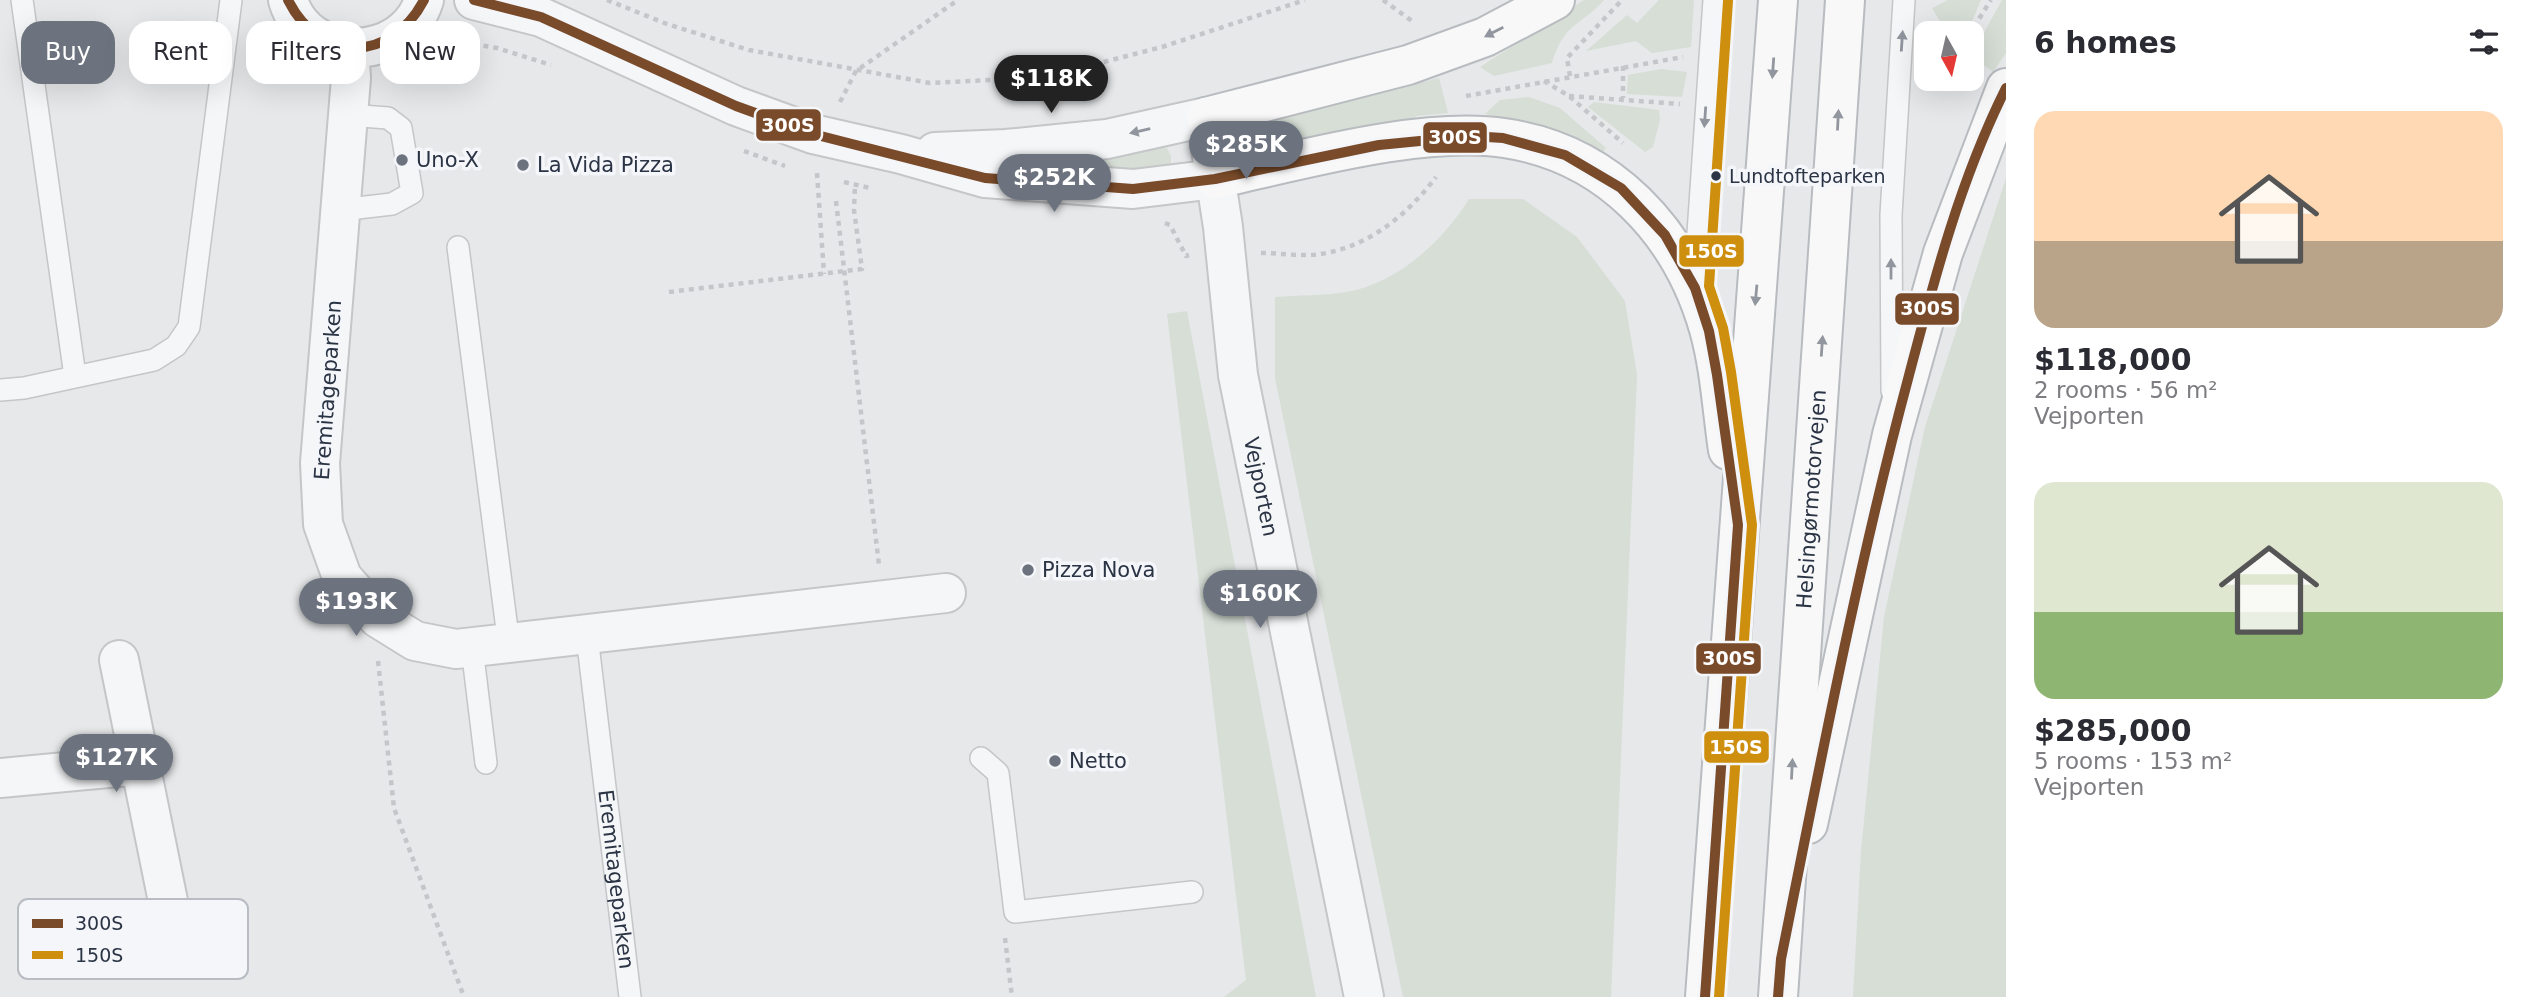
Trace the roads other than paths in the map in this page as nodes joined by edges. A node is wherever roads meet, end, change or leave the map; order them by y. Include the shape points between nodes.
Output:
1 (22, 0) edge
2 (231, 0) edge
3 (288, 0) edge
4 (424, 0) edge
5 (474, 0) edge
6 (1555, 0) edge
7 (1714, 0) edge
8 (1778, 0) edge
9 (1845, 0) edge
10 (1905, 0) edge
11 (299, 21) edge
12 (366, 48) edge
13 (348, 84) edge
14 (2006, 88) edge
15 (348, 115) junction
16 (1206, 117) junction
17 (901, 154) junction
18 (1215, 179) junction
19 (340, 211) junction
20 (458, 247) dead end
21 (1695, 288) junction
22 (75, 376) junction
23 (0, 390) edge
24 (1892, 435) junction
25 (1738, 525) junction
26 (946, 593) dead end
27 (587, 636) junction
28 (491, 646) junction
29 (119, 660) dead end
30 (981, 758) dead end
31 (486, 763) dead end
32 (140, 765) junction
33 (0, 778) edge
34 (1192, 892) dead end
35 (168, 899) edge
36 (1781, 959) junction
37 (630, 997) edge
38 (1364, 997) edge
39 (1705, 997) edge
40 (1777, 997) edge

1 - 22 lane
2 - 22 lane via 189,327 176,346 154,360
3 - 11 street
4 - 12 street via 415,19 397,37
5 - 17 street via 541,17 736,106 813,134
6 -> 16 highway via 1485,37 1408,65
7 -> 21 lane
8 -> 25 highway
36 -> 9 highway, Helsingørmotorvejen
24 -> 10 lane via 1891,215
13 - 15 street, Eremitageparken
14 - 24 highway via 1943,253
15 - 19 street, Eremitageparken
15 - 19 lane via 388,118 401,128 412,193 392,204
16 -> 17 street via 1107,139
16 - 18 street, Vejporten
17 - 18 street via 985,178 1062,185 1133,189
18 - 21 highway via 1380,145 1471,136 1535,144 1575,159 1621,188 1665,235
18 - 38 street, Vejporten via 1238,375
19 - 28 street, Eremitageparken via 320,463 323,524 342,577 378,618 415,641 456,649
20 - 28 lane
21 - 25 highway via 1715,364
22 - 23 lane
24 - 36 highway
25 - 39 highway
26 - 27 street, Eremitageparken
27 - 28 street, Eremitageparken
27 - 37 lane, Eremitageparken
28 - 31 lane
29 - 32 street
30 - 34 lane via 998,773 1015,912
32 - 33 street
32 - 35 street
36 - 40 highway, Helsingørmotorvejen

